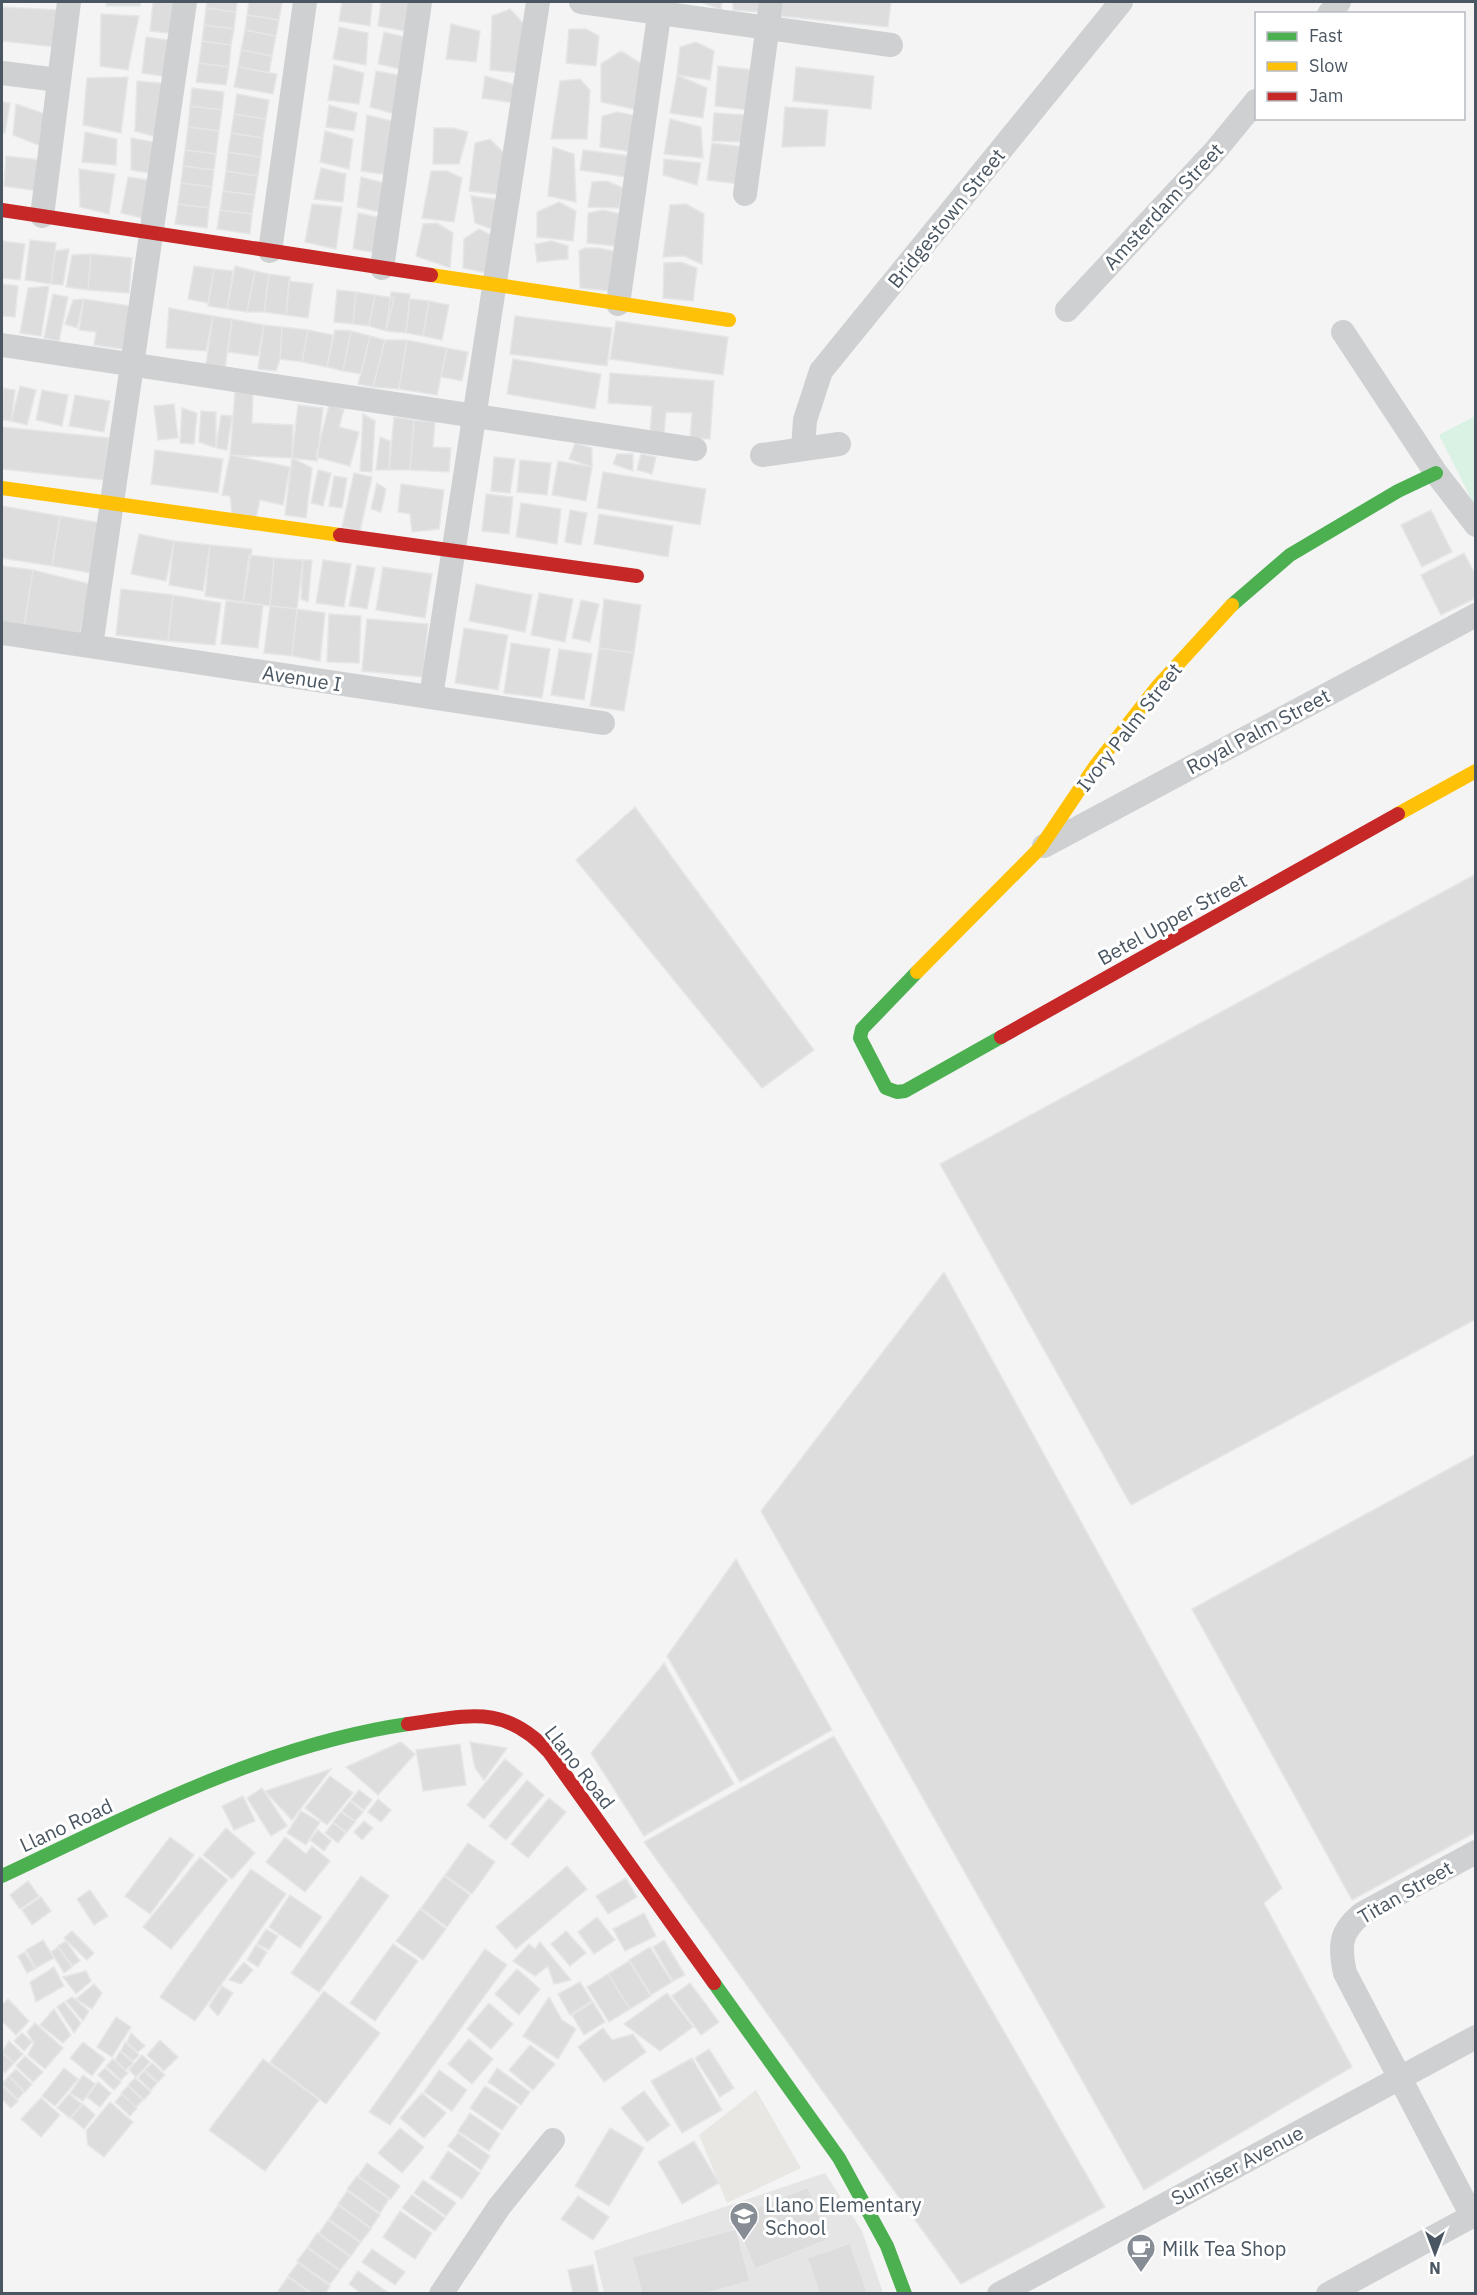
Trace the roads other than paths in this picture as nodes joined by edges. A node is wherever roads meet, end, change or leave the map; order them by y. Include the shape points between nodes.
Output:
1 (69, 2) edge
2 (185, 2) edge
3 (305, 2) edge
4 (420, 2) edge
5 (538, 2) edge
6 (580, 2) edge
7 (771, 2) edge
8 (1121, 2) edge
9 (660, 7) edge
10 (767, 28) junction
11 (891, 45) dead end
12 (2, 73) edge
13 (58, 80) junction
14 (1255, 103) edge
15 (745, 194) dead end
16 (2, 210) edge
17 (42, 216) junction
18 (152, 233) junction
19 (270, 251) junction
20 (382, 268) junction
21 (495, 284) junction
22 (618, 304) junction
23 (1067, 310) dead end
24 (729, 320) dead end
25 (1343, 332) dead end
26 (2, 345) edge
27 (132, 365) junction
28 (474, 416) junction
29 (839, 444) dead end
30 (695, 449) dead end
31 (803, 449) junction
32 (762, 455) dead end
33 (1436, 473) junction
34 (2, 488) edge
35 (112, 504) junction
36 (1476, 525) edge
37 (454, 551) junction
38 (637, 576) dead end
39 (1476, 615) edge
40 (2, 633) edge
41 (91, 646) junction
42 (431, 697) junction
43 (603, 723) dead end
44 (1476, 771) edge
45 (1040, 848) junction
46 (886, 1088) joint
47 (1476, 1852) edge
48 (2, 1876) edge
49 (1476, 2037) edge
50 (1400, 2077) junction
51 (553, 2140) dead end
52 (1474, 2215) edge
53 (441, 2294) edge
54 (905, 2294) edge
55 (999, 2294) edge
56 (1328, 2294) edge

1 - 13 street
2 - 18 street
3 - 19 street
4 - 20 street
5 - 21 street
6 - 9 street
7 - 10 street
8 - 31 street, Bridgestown Street via 821,371 805,420
9 - 10 street
9 - 22 street
10 - 11 street
10 - 15 street
12 - 13 street
13 - 17 street
14 - 23 street, Amsterdam Street
16 - 17 street
17 - 18 street
18 - 19 street
18 - 27 street
19 - 20 street
20 - 21 street
21 - 22 street
21 - 28 street
22 - 24 street
25 - 33 street
26 - 27 street
27 - 28 street
27 - 35 street
28 - 30 street
28 - 37 street
29 - 31 street
31 - 32 street
33 - 36 street
33 - 45 street, Ivory Palm Street via 1290,555 1230,607 1157,687 1096,765
34 - 35 street
35 - 37 street
35 - 41 street
37 - 38 street
37 - 42 street
39 - 45 street, Royal Palm Street
40 - 41 street, Avenue I
41 - 42 street, Avenue I
42 - 43 street, Avenue I
44 - 46 street, Betel Upper Street via 905,1091
45 - 46 street, Ivory Palm Street via 862,1029 860,1038
47 - 50 street, Titan Street via 1363,1913 1349,1924 1342,1939 1345,1973
48 - 54 street, Llano Road via 178,1795 341,1736 464,1717 513,1723 532,1734 549,1752 839,2158 887,2247
49 - 50 street, Sunriser Avenue
50 - 52 street
50 - 55 street, Sunriser Avenue
51 - 53 street via 499,2207
52 - 56 street

